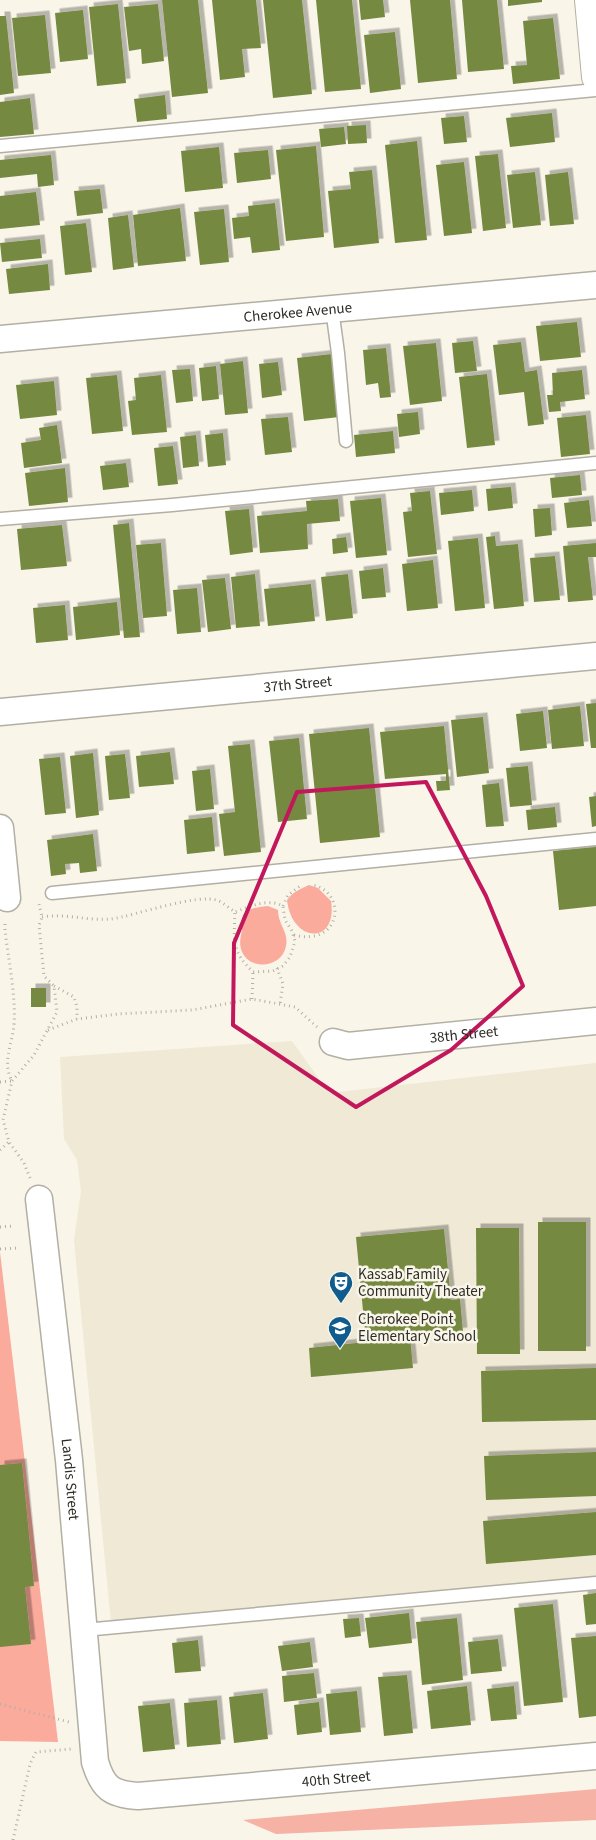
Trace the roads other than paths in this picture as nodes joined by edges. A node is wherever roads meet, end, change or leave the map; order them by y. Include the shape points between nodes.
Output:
1 (589, 0) edge
2 (596, 76) edge
3 (596, 90) edge
4 (0, 146) edge
5 (596, 285) edge
6 (332, 309) junction
7 (0, 339) edge
8 (346, 441) dead end
9 (596, 463) edge
10 (0, 519) edge
11 (596, 656) edge
12 (0, 712) edge
13 (0, 828) edge
14 (596, 839) edge
15 (52, 893) dead end
16 (3, 898) edge
17 (596, 1021) edge
18 (333, 1042) road end
19 (39, 1199) dead end
20 (596, 1583) edge
21 (84, 1630) junction
22 (93, 1746) joint
23 (596, 1756) edge

1 - 2 main road
3 - 4 lane
5 - 6 street, Cherokee Avenue
6 - 7 street, Cherokee Avenue
6 - 8 lane
9 - 10 lane
11 - 12 street, 37th Street
13 - 16 street
14 - 15 lane
17 - 18 street, 38th Street via 348,1046
19 - 21 street, Landis Street via 69,1460
20 - 21 lane
21 - 22 street, Landis Street
22 - 23 street, 40th Street via 99,1776 108,1788 121,1795 138,1796

